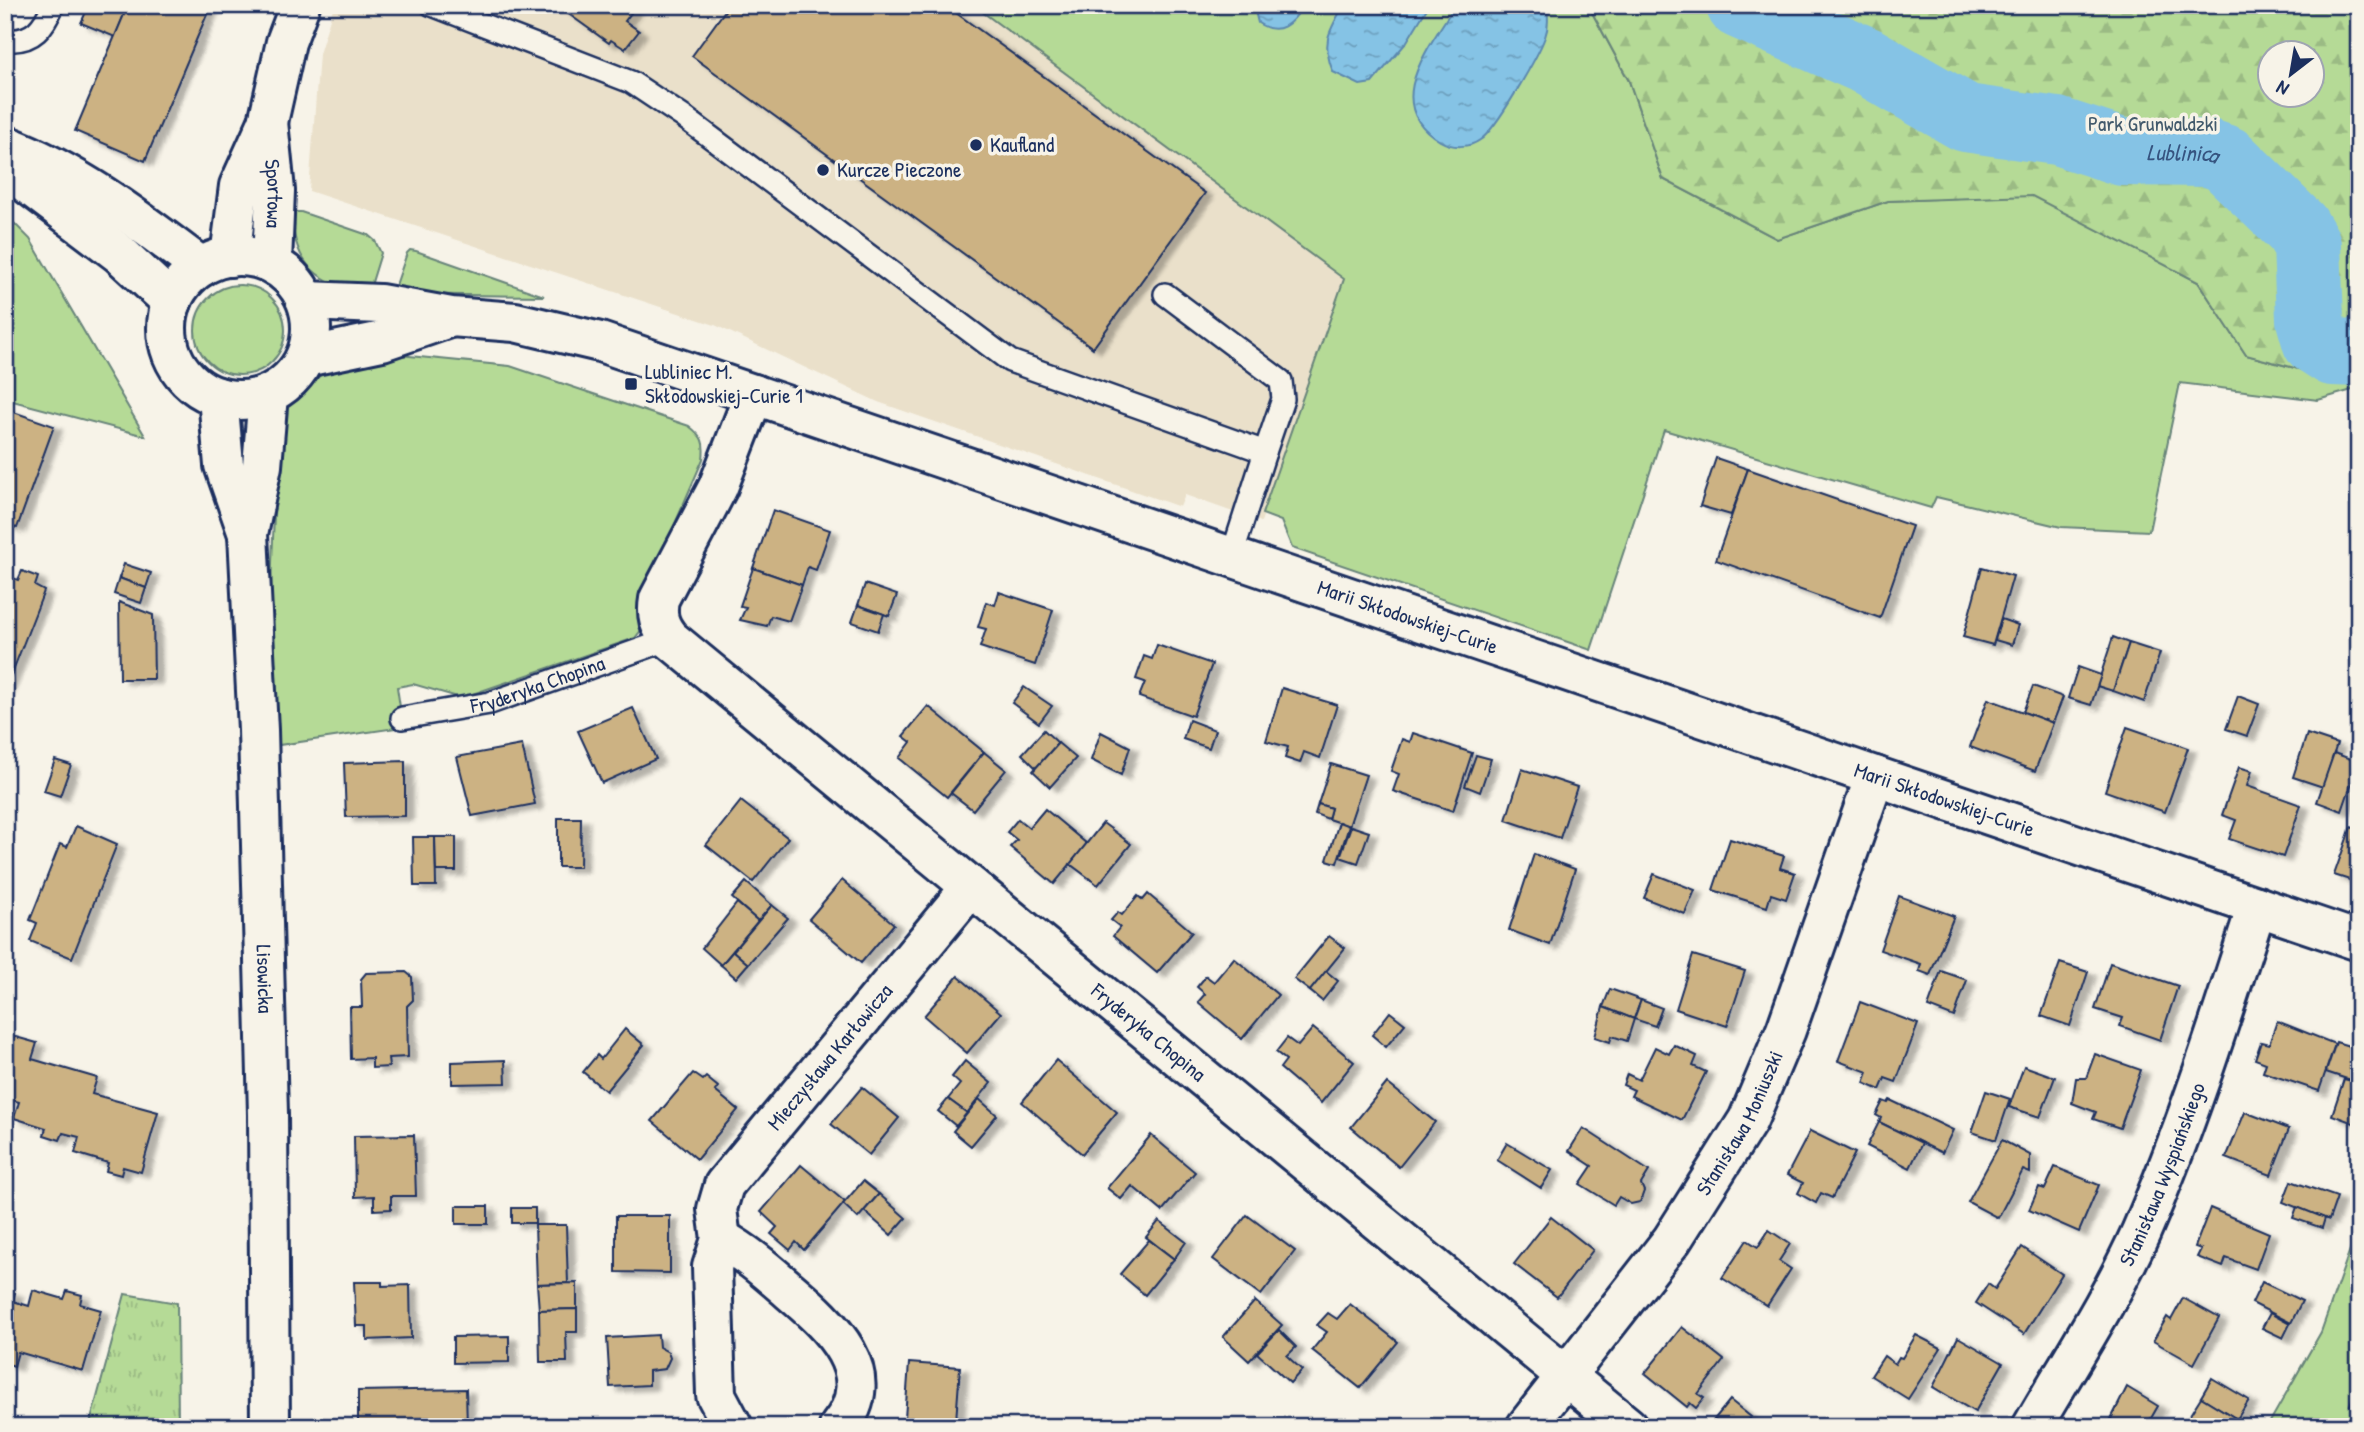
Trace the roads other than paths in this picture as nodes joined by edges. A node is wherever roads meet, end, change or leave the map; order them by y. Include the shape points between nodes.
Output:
1 (53, 5) edge
2 (300, 5) edge
3 (432, 5) edge
4 (5, 37) edge
5 (268, 122) junction
6 (5, 145) edge
7 (5, 167) edge
8 (215, 262) junction
9 (272, 263) junction
10 (1165, 294) dead end
11 (307, 301) junction
12 (172, 302) junction
13 (451, 317) junction
14 (306, 357) junction
15 (754, 394) junction
16 (268, 395) junction
17 (218, 397) junction
18 (1265, 452) junction
19 (248, 534) junction
20 (1232, 555) junction
21 (670, 639) junction
22 (402, 718) dead end
23 (1875, 776) junction
24 (971, 887) junction
25 (2257, 906) junction
26 (2359, 941) edge
27 (721, 1239) junction
28 (1567, 1377) junction
29 (270, 1427) edge
30 (733, 1427) edge
31 (839, 1427) edge
32 (1526, 1427) edge
33 (1628, 1427) edge
34 (2032, 1427) edge

1 - 4 lane via 38,32 23,41
2 - 5 street, Sportowa via 286,42
3 - 18 lane via 631,82 1010,361
5 - 8 street, Sportowa via 239,186
5 - 9 street, Sportowa via 275,191
6 - 8 street via 42,158 140,222
7 - 12 street via 120,254
8 - 9 street via 251,257
8 - 12 street via 184,282
9 - 11 street via 292,279
10 - 18 lane via 1281,381 1283,399
11 - 13 street, Marii Skłodowskiej-Curie via 380,304
11 - 14 street via 312,329
12 - 17 street via 167,331 174,360 192,383
13 - 14 street, Marii Skłodowskiej-Curie via 382,341
13 - 15 street, Marii Skłodowskiej-Curie via 515,322 600,342
14 - 16 street via 291,379
15 - 20 street, Marii Skłodowskiej-Curie
15 - 21 street, Fryderyka Chopina via 718,487 659,599 657,614
16 - 17 street via 243,401
16 - 19 street, Lisowicka via 262,466
17 - 19 street, Lisowicka via 224,466
18 - 20 lane
19 - 29 street, Lisowicka via 268,1114
20 - 23 street, Marii Skłodowskiej-Curie
21 - 22 lane, Fryderyka Chopina via 490,703
21 - 24 street, Fryderyka Chopina
23 - 25 street, Marii Skłodowskiej-Curie
23 - 28 street, Stanisława Moniuszki via 1786,1030 1748,1120 1672,1240
24 - 27 street, Mieczysława Karłowicza via 724,1185 717,1209
24 - 28 street, Fryderyka Chopina
25 - 26 street, Marii Skłodowskiej-Curie
25 - 34 street, Stanisława Wyspiańskiego via 2141,1232
27 - 30 street, Mieczysława Karłowicza via 712,1266 716,1395
27 - 31 street via 745,1252 839,1338 856,1383 853,1403
28 - 32 street, Stanisława Moniuszki
28 - 33 street, Fryderyka Chopina

